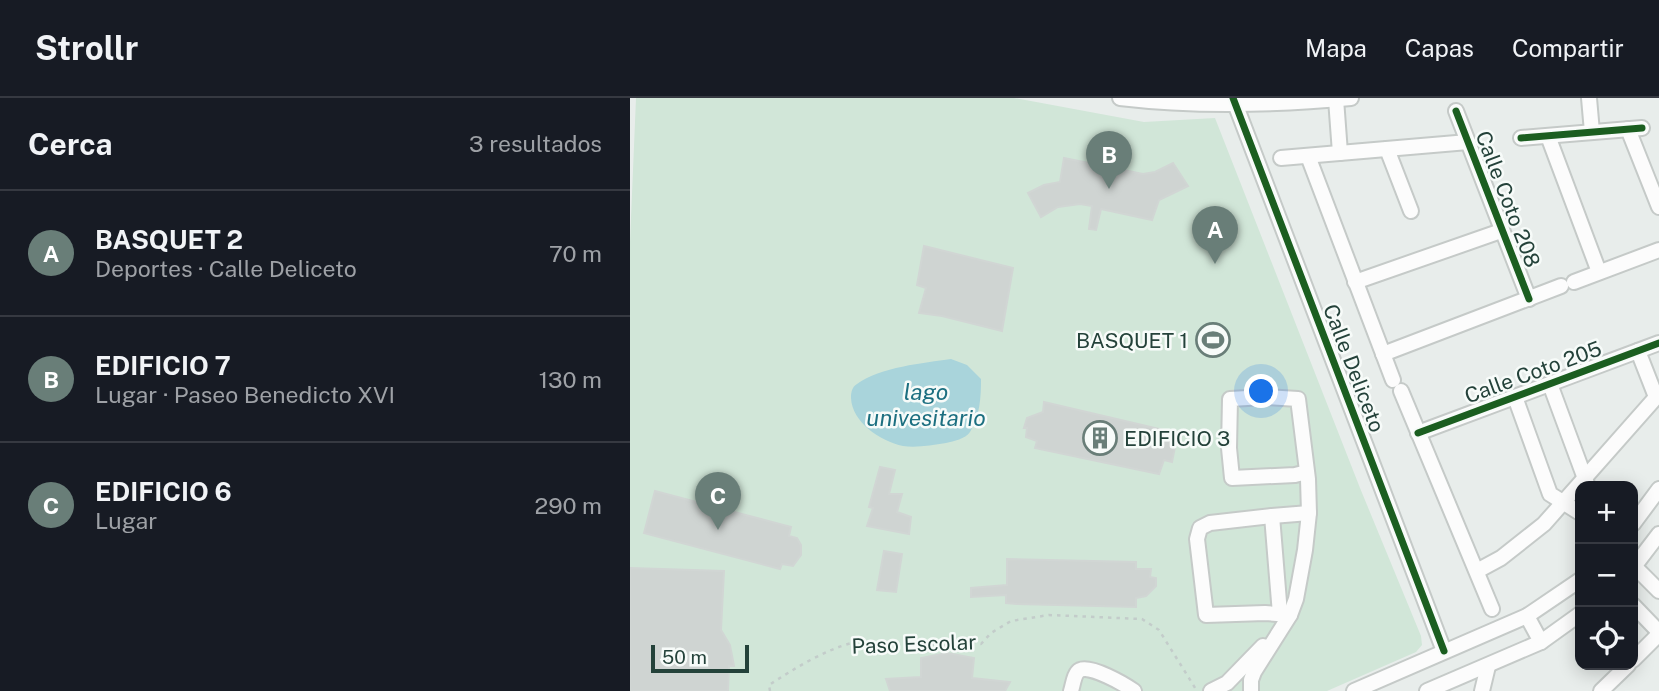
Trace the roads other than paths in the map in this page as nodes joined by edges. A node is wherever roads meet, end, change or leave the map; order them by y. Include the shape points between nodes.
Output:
1 (1120, 98) edge
2 (1351, 98) edge
3 (1589, 98) edge
4 (1317, 99) edge
5 (1336, 99) edge
6 (1233, 100) edge
7 (1456, 111) dead end
8 (1592, 132) junction
9 (1548, 136) junction
10 (1521, 138) dead end
11 (1468, 142) junction
12 (1387, 149) junction
13 (1340, 153) junction
14 (1308, 156) junction
15 (1281, 158) dead end
16 (1659, 207) edge
17 (1411, 211) dead end
18 (1501, 230) junction
19 (1659, 250) edge
20 (1599, 272) junction
21 (1356, 282) junction
22 (1529, 299) junction
23 (1659, 343) edge
24 (1638, 351) junction
25 (1383, 354) junction
26 (1550, 384) junction
27 (1657, 396) edge
28 (1515, 397) junction
29 (1418, 433) junction
30 (1307, 472) junction
31 (1585, 481) edge
32 (1588, 481) edge
33 (1659, 489) edge
34 (1575, 493) edge
35 (1563, 503) junction
36 (1575, 510) edge
37 (1310, 513) junction
38 (1272, 516) junction
39 (1638, 517) edge
40 (1659, 534) edge
41 (1638, 562) edge
42 (1476, 571) junction
43 (1638, 571) edge
44 (1575, 583) edge
45 (1659, 591) edge
46 (1634, 607) edge
47 (1492, 609) dead end
48 (1285, 614) junction
49 (1527, 616) junction
50 (1575, 618) edge
51 (1278, 634) junction
52 (1657, 638) edge
53 (1541, 642) junction
54 (1444, 651) junction
55 (1638, 655) edge
56 (1488, 666) junction
57 (1623, 670) edge
58 (1227, 687) edge
59 (1251, 690) edge
60 (1071, 691) edge
61 (1134, 691) edge
62 (1211, 691) edge
63 (1354, 691) edge
64 (1427, 691) edge
65 (1482, 691) edge
66 (1601, 691) edge

1 - 6 street via 1169,104
2 - 5 street
3 - 8 street
4 - 5 street
4 - 6 street
5 - 13 street
6 - 54 street, Calle Deliceto
7 - 11 street, Calle Coto 208
8 - 9 street
8 - 16 street via 1635,128
9 - 10 street
9 - 20 street
11 - 12 street, Calle Coto 208
11 - 18 street, Calle Coto 208
12 - 13 street, Calle Coto 208
12 - 17 street
13 - 14 street, Calle Coto 208
14 - 15 street, Calle Coto 208
14 - 21 street
18 - 21 street, Calle Coto 208
18 - 22 street, Calle Coto 208
19 - 20 street, Calle Coto 208
20 - 22 street, Calle Coto 208
21 - 25 street
22 - 25 street, Calle Coto 208
23 - 24 street, Calle Coto 205
24 - 26 street, Calle Coto 205
24 - 27 street
25 - 29 street
26 - 28 street, Calle Coto 205
26 - 31 street, Calle Coto 205
27 - 32 street
28 - 29 street, Calle Coto 205
28 - 35 street, Calle Coto 205 via 1550,494
29 - 42 street
30 - 30 street via 1298,399 1230,399 1232,478
30 - 37 street
33 - 39 street
34 - 35 street
35 - 36 street, Calle Coto 205
35 - 42 street via 1523,542
37 - 38 street
37 - 48 street via 1296,599
38 - 48 street
38 - 48 street via 1200,528 1197,539 1206,615
40 - 41 street
42 - 47 street
43 - 45 street
44 - 49 street
46 - 52 street
48 - 51 street
49 - 53 street
49 - 54 street
50 - 53 street
51 - 58 street
51 - 59 street via 1254,672
52 - 55 street
53 - 56 street
54 - 63 street
56 - 64 street
56 - 65 street
57 - 66 street
58 - 59 street via 1242,682
58 - 62 street
60 - 61 street via 1081,669

